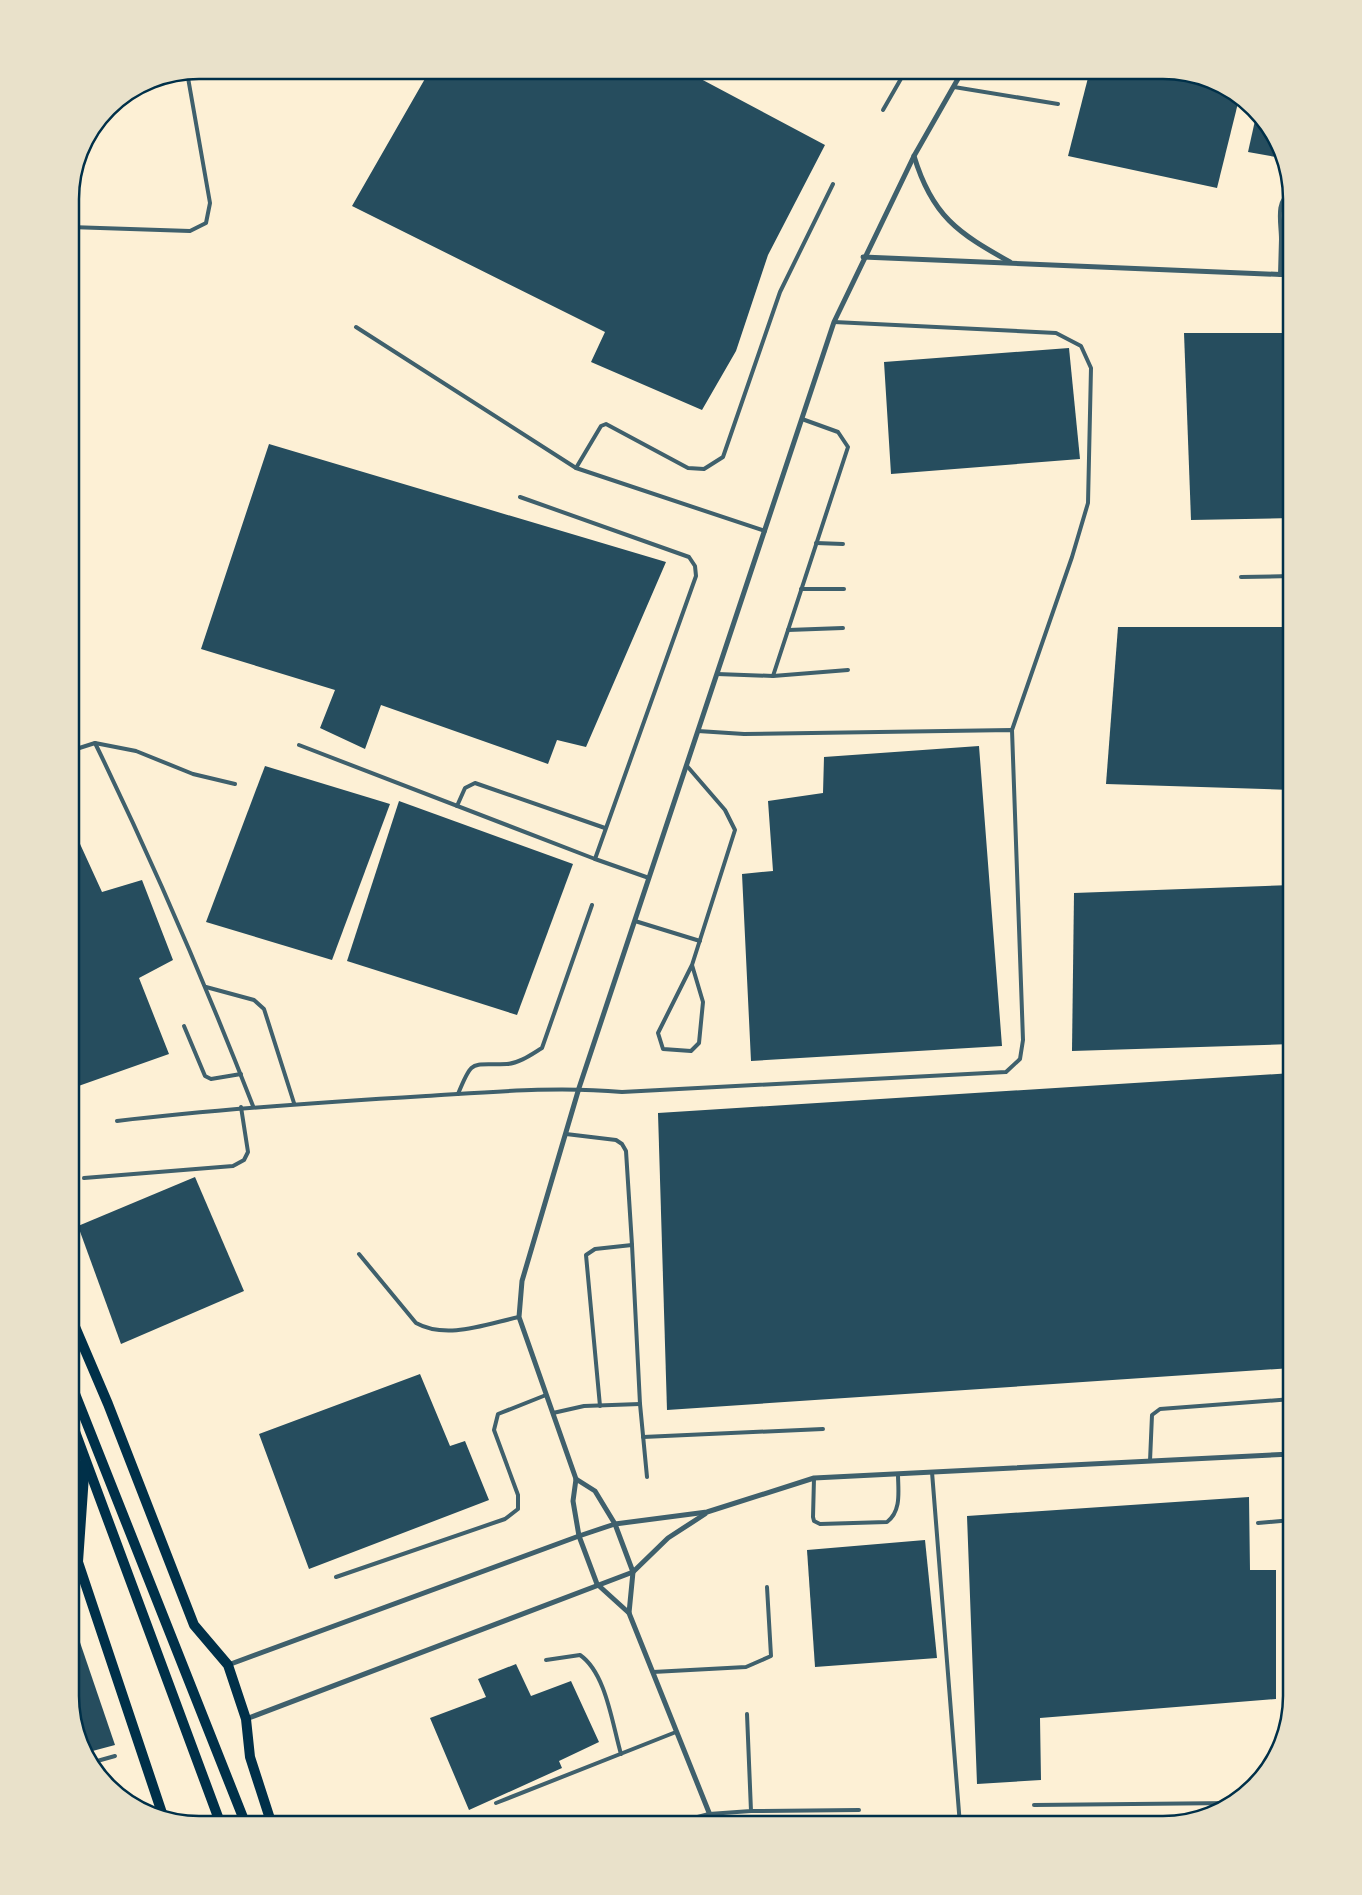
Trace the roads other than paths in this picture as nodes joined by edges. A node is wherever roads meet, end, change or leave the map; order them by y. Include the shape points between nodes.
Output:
1 (901, 79) edge
2 (958, 79) edge
3 (188, 80) edge
4 (954, 87) junction
5 (1058, 104) dead end
6 (883, 110) dead end
7 (914, 156) junction
8 (833, 184) dead end
9 (1283, 199) edge
10 (79, 227) edge
11 (1281, 239) joint
12 (863, 257) junction
13 (1013, 264) junction
14 (1280, 275) joint
15 (834, 322) junction
16 (356, 327) dead end
17 (802, 419) junction
18 (576, 468) junction
19 (520, 497) dead end
20 (765, 531) junction
21 (816, 543) junction
22 (843, 544) dead end
23 (1283, 576) edge
24 (1241, 577) dead end
25 (801, 589) junction
26 (844, 589) dead end
27 (843, 628) dead end
28 (788, 630) junction
29 (848, 670) dead end
30 (717, 674) junction
31 (773, 676) junction
32 (1012, 730) junction
33 (698, 731) junction
34 (96, 743) junction
35 (299, 745) dead end
36 (79, 748) edge
37 (687, 766) junction
38 (235, 784) dead end
39 (457, 806) junction
40 (606, 828) junction
41 (594, 859) junction
42 (650, 878) junction
43 (592, 905) dead end
44 (635, 921) junction
45 (700, 941) junction
46 (692, 965) junction
47 (206, 987) junction
48 (184, 1026) dead end
49 (241, 1074) junction
50 (579, 1088) junction
51 (458, 1094) junction
52 (294, 1103) junction
53 (253, 1106) junction
54 (241, 1107) junction
55 (118, 1121) dead end
56 (566, 1134) junction
57 (84, 1178) dead end
58 (632, 1245) junction
59 (359, 1254) dead end
60 (519, 1317) junction
61 (79, 1336) edge
62 (546, 1395) junction
63 (1283, 1400) edge
64 (79, 1404) edge
65 (640, 1404) junction
66 (600, 1406) junction
67 (552, 1414) junction
68 (823, 1429) dead end
69 (643, 1437) junction
70 (79, 1440) edge
71 (1283, 1454) edge
72 (86, 1457) junction
73 (1150, 1461) junction
74 (932, 1472) junction
75 (898, 1474) junction
76 (647, 1477) dead end
77 (814, 1478) junction
78 (576, 1480) junction
79 (707, 1512) junction
80 (1283, 1521) edge
81 (1258, 1523) dead end
82 (615, 1524) junction
83 (579, 1536) junction
84 (79, 1549) edge
85 (79, 1565) edge
86 (633, 1572) junction
87 (336, 1577) dead end
88 (597, 1584) junction
89 (767, 1586) dead end
90 (629, 1613) junction
91 (546, 1660) dead end
92 (228, 1665) junction
93 (652, 1672) junction
94 (747, 1714) dead end
95 (246, 1719) junction
96 (676, 1732) junction
97 (621, 1754) junction
98 (115, 1756) dead end
99 (98, 1761) edge
100 (496, 1803) dead end
101 (1217, 1803) edge
102 (1034, 1805) dead end
103 (160, 1810) edge
104 (859, 1810) dead end
105 (751, 1811) junction
106 (709, 1814) junction
107 (218, 1816) edge
108 (242, 1816) edge
109 (269, 1816) edge
110 (701, 1816) edge
111 (959, 1816) edge

1 - 6 lane
2 - 4 street
3 - 10 lane via 210,203 206,223 190,231
4 - 5 lane
4 - 7 street
7 - 12 street
7 - 13 street via 923,185 941,213 971,240
8 - 18 lane via 780,292 723,457 704,469 688,468 606,424 601,426
9 - 11 lane via 1280,203
11 - 14 lane
12 - 13 street
12 - 15 street
13 - 14 street
15 - 17 street
15 - 32 lane via 1056,333 1081,346 1091,368 1088,503
16 - 18 lane
17 - 20 street
17 - 21 lane via 838,432 848,447
18 - 20 lane
19 - 40 lane via 689,557 695,566 696,576
20 - 30 street
21 - 22 lane
21 - 25 lane
23 - 24 lane
25 - 26 lane
25 - 28 lane
27 - 28 lane
28 - 31 lane
29 - 31 lane
30 - 31 lane
30 - 33 street
32 - 33 lane via 744,734
32 - 50 lane via 1023,1040 1020,1058 1006,1072 622,1092
33 - 37 street
34 - 36 lane
34 - 38 lane via 136,751 193,774
34 - 47 lane via 147,849
35 - 39 lane
37 - 42 street
37 - 45 lane via 725,810 735,830
39 - 40 lane via 465,788 475,783
39 - 41 lane
40 - 41 lane
41 - 42 lane
42 - 44 street
43 - 51 lane via 542,1048 509,1064 474,1065 468,1070
44 - 45 lane
44 - 50 street
45 - 46 lane
46 - 46 lane via 703,1002 699,1044 691,1051 663,1049 658,1033
47 - 49 lane
47 - 52 lane via 254,1000 264,1010
48 - 49 lane via 205,1076 211,1079
49 - 53 lane
50 - 51 lane
50 - 56 street
51 - 52 lane
52 - 53 lane
53 - 54 lane
54 - 55 lane
54 - 57 lane via 248,1152 244,1160 233,1166
56 - 58 lane via 616,1140 622,1144 626,1151
56 - 60 street via 522,1281
58 - 65 lane
58 - 66 lane via 595,1249 586,1255
59 - 60 lane via 416,1323 429,1330 448,1332
60 - 62 street
61 - 92 main road via 194,1625
62 - 67 street
62 - 87 lane via 498,1414 494,1430 518,1495 518,1509 505,1519
63 - 73 lane via 1160,1409 1152,1415
64 - 108 main road
65 - 66 lane
65 - 69 lane
66 - 67 lane via 584,1406
67 - 78 street
68 - 69 lane
69 - 76 lane
70 - 72 main road
71 - 73 street
72 - 84 main road
72 - 107 main road
73 - 74 street
74 - 75 street
74 - 111 lane
75 - 77 street
75 - 77 lane via 898,1509 888,1522 820,1524 814,1521
77 - 79 street
78 - 82 street via 595,1491
78 - 83 street via 573,1501
79 - 82 street
79 - 86 street via 668,1538
80 - 81 lane
82 - 83 street
82 - 86 street
83 - 88 street
83 - 92 street
85 - 103 main road
86 - 88 street
86 - 90 street
88 - 90 street
88 - 95 street
89 - 93 lane via 771,1656 746,1667
90 - 93 street
91 - 97 lane via 580,1655 590,1662 598,1674
92 - 95 main road
93 - 96 street
94 - 105 lane
95 - 109 main road via 250,1756
96 - 97 lane
96 - 106 street
97 - 100 lane
98 - 99 lane
101 - 102 lane
104 - 105 lane
105 - 106 lane
106 - 110 lane

